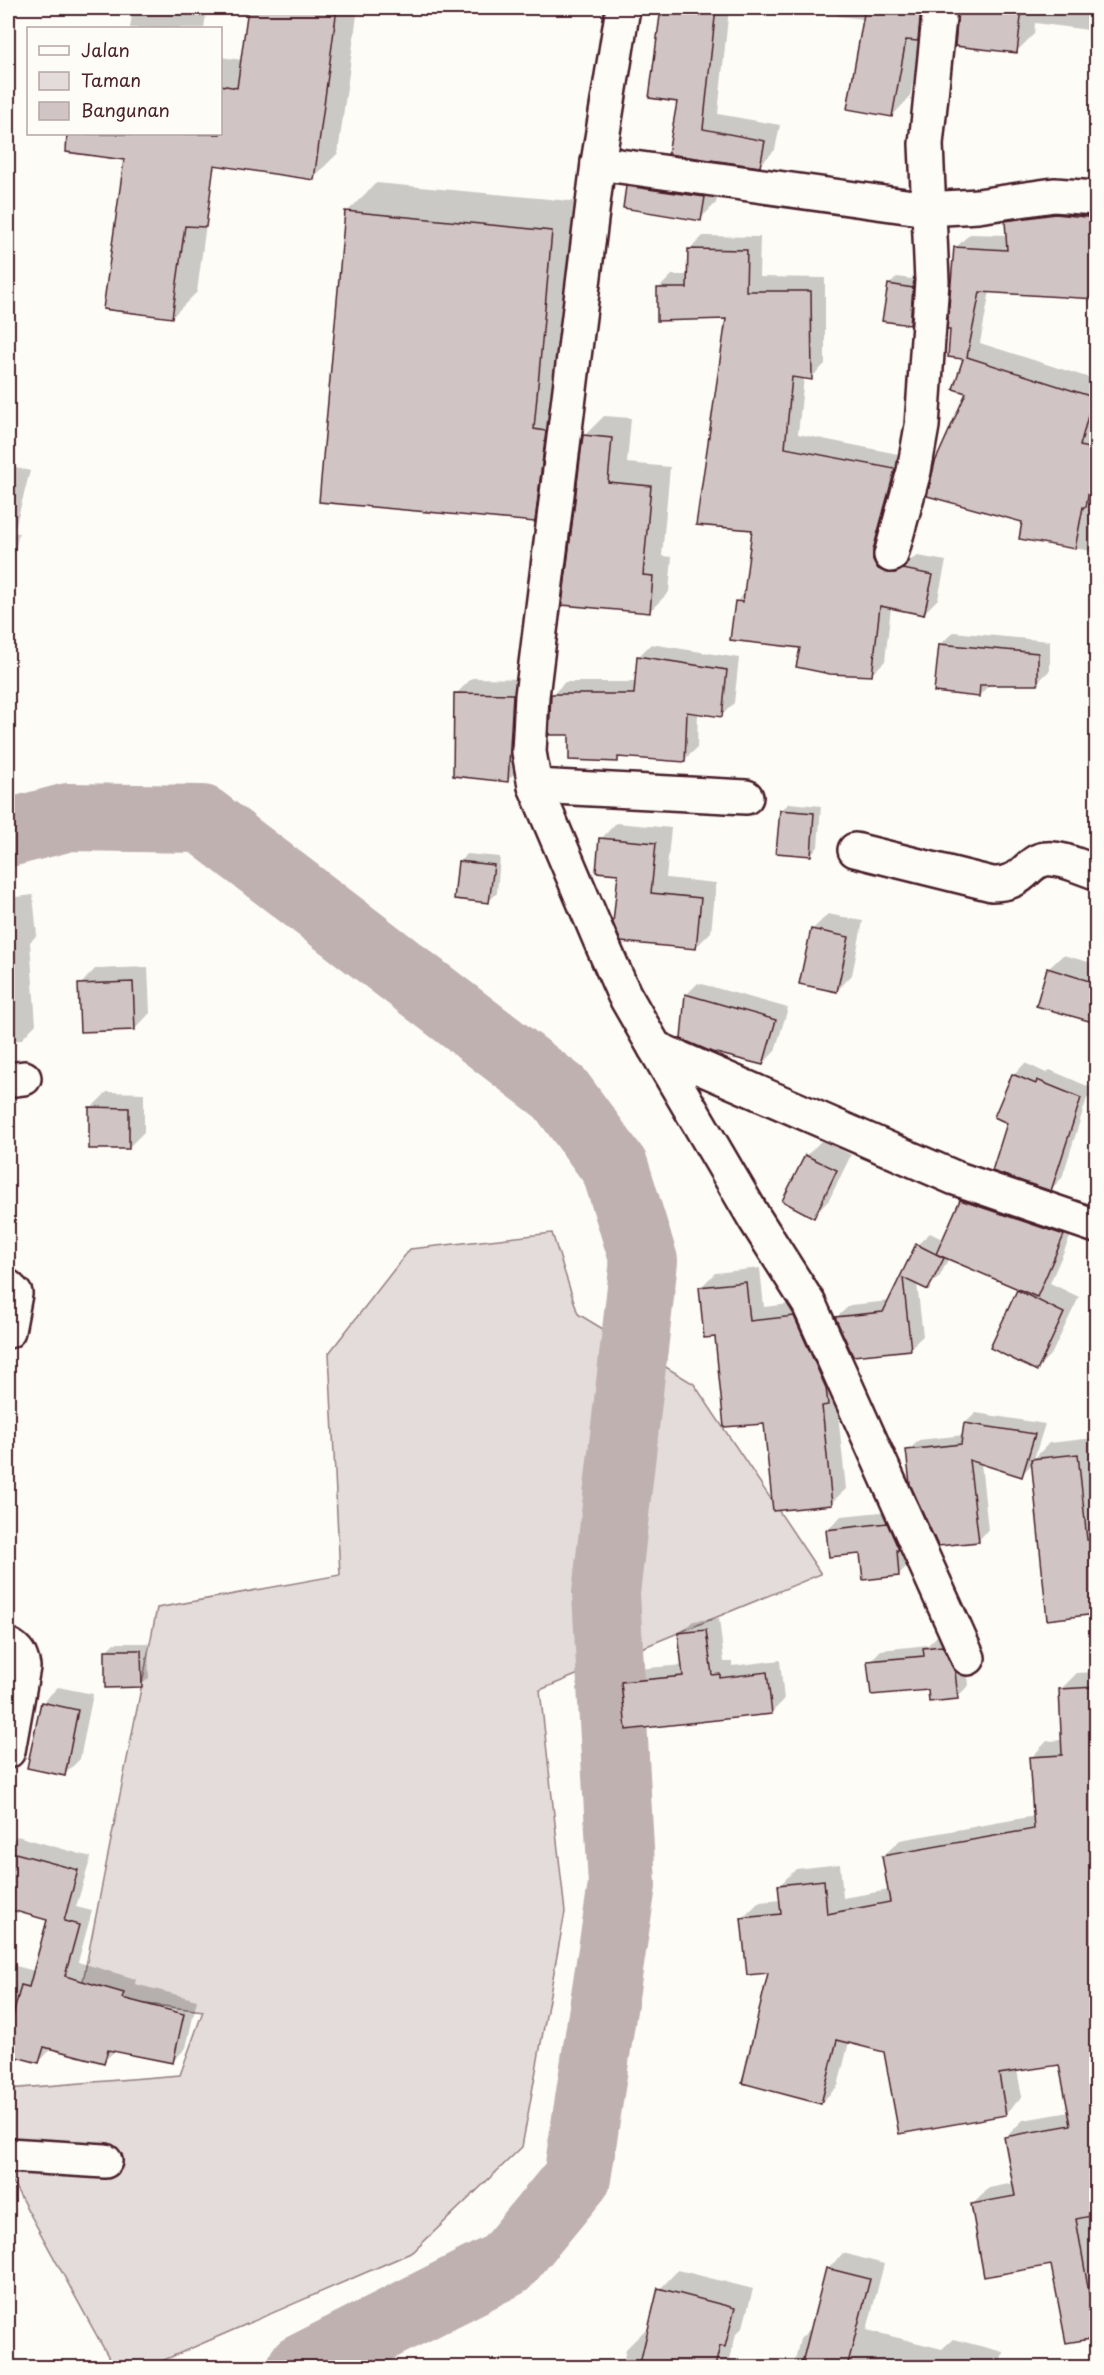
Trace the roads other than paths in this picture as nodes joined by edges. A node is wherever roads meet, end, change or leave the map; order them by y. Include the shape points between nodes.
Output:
1 (624, 8) edge
2 (939, 8) edge
3 (598, 163) junction
4 (1096, 198) edge
5 (927, 209) junction
6 (891, 555) dead end
7 (535, 786) junction
8 (746, 797) dead end
9 (855, 850) dead end
10 (1096, 872) edge
11 (655, 1048) junction
12 (1096, 1226) edge
13 (8, 1287) edge
14 (8, 1331) edge
15 (8, 1645) edge
16 (969, 1658) dead end
17 (8, 1751) edge
18 (8, 2155) edge
19 (105, 2161) dead end

1 - 3 street
2 - 5 street via 926,144
3 - 5 street
3 - 7 street via 532,696 529,752
4 - 5 street via 1054,195
5 - 6 street via 932,281 922,426
7 - 8 street
7 - 11 street via 624,994
9 - 10 street via 992,884 1012,882 1044,859
11 - 12 street via 956,1178
11 - 16 street via 809,1304
13 - 14 street via 15,1294
15 - 17 street via 15,1648 23,1667
18 - 19 street

